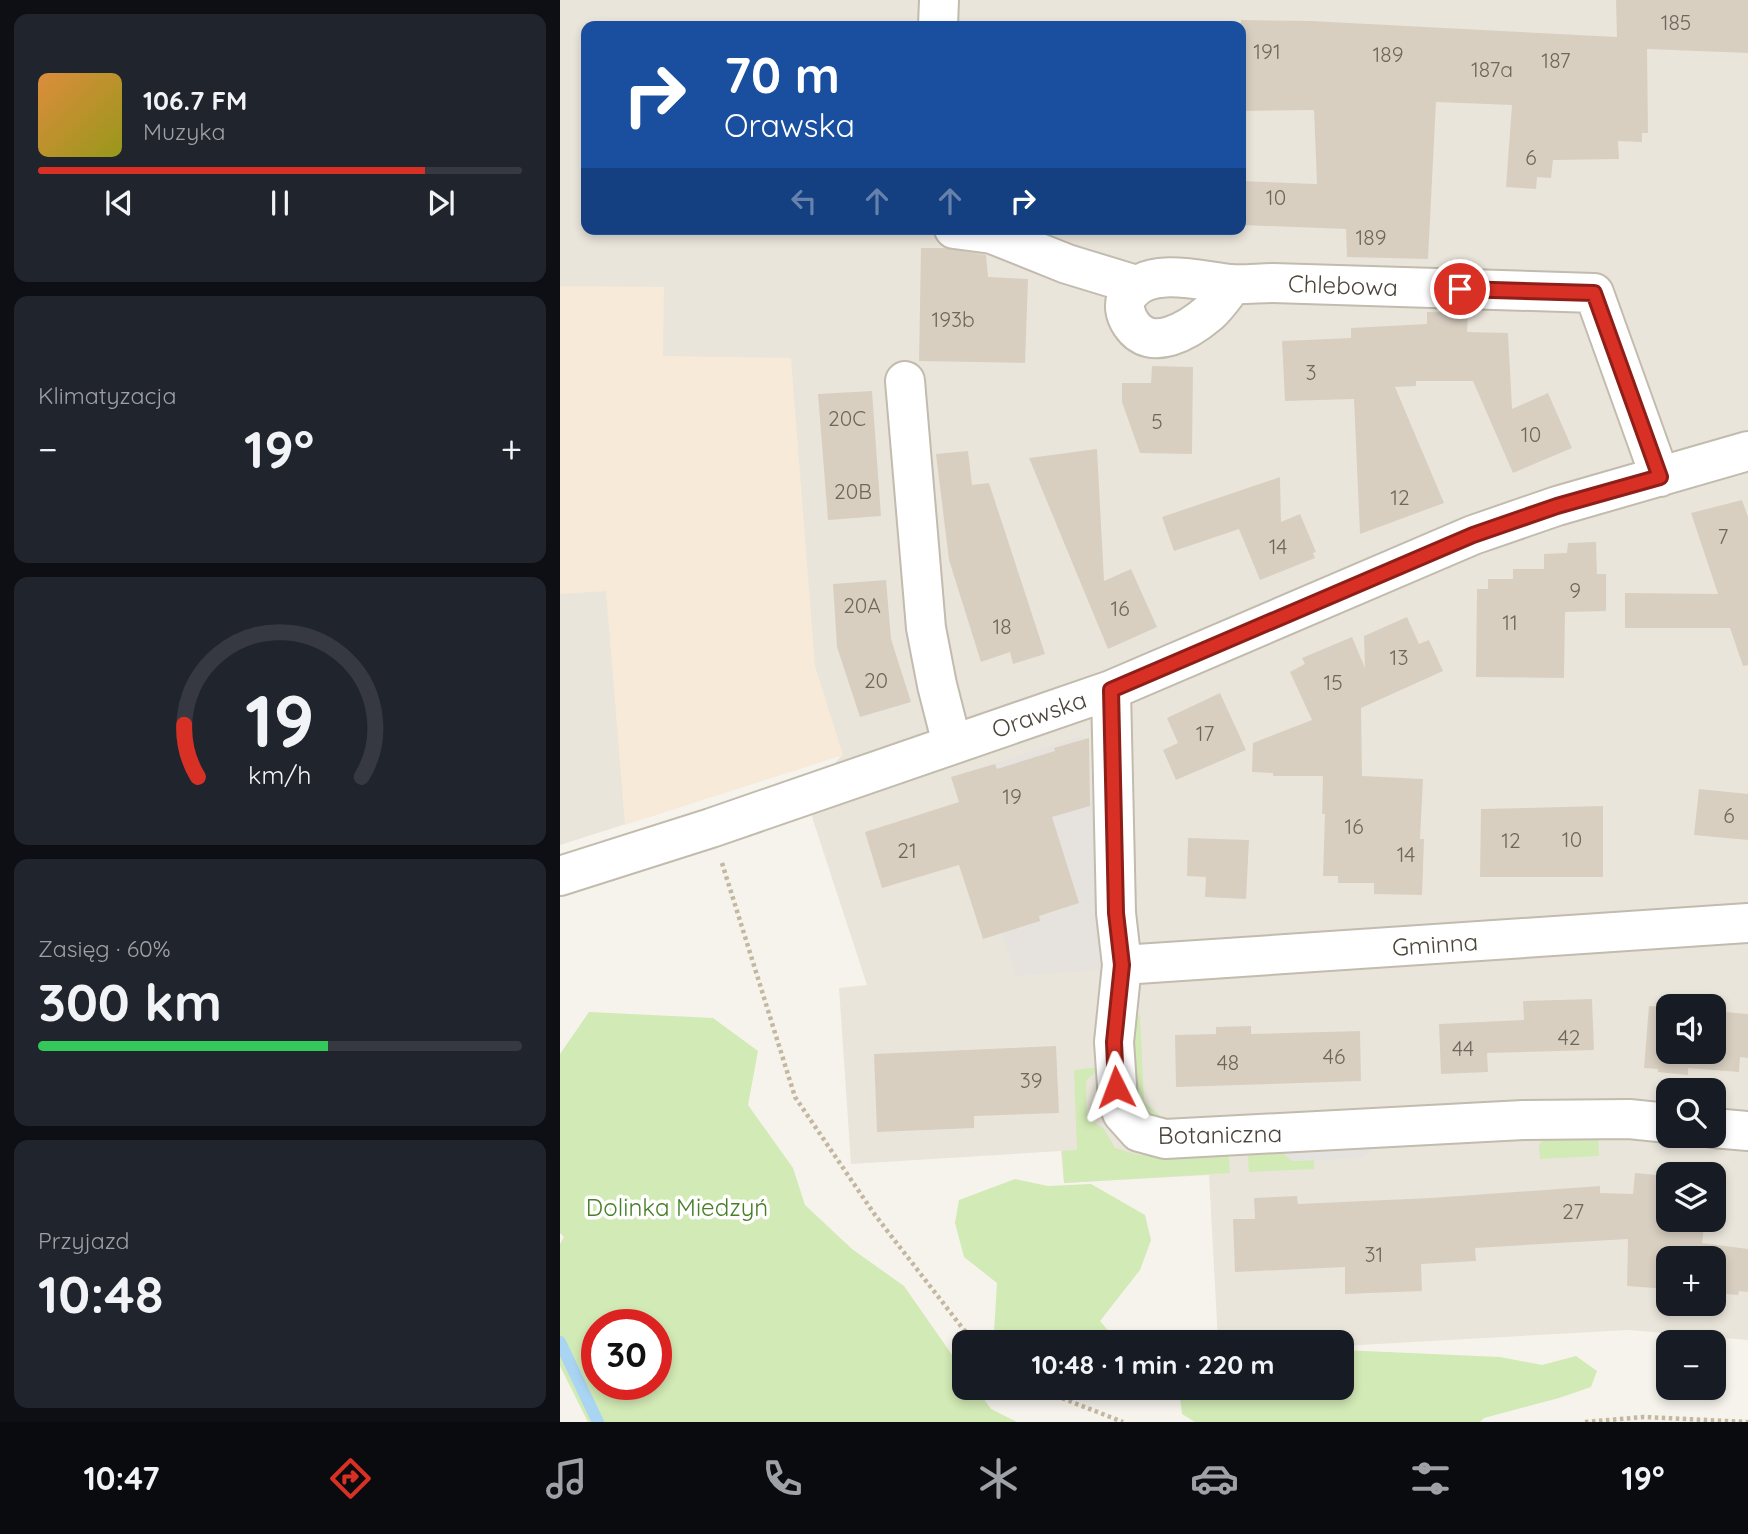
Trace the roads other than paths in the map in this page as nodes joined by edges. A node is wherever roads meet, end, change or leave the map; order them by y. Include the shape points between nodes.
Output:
1 (939, 0) edge
2 (938, 21) edge
3 (994, 235) edge
4 (1233, 284) junction
5 (1136, 285) junction
6 (905, 381) dead end
7 (1748, 450) edge
8 (1660, 477) junction
9 (1111, 690) junction
10 (952, 744) junction
11 (560, 876) edge
12 (1748, 923) edge
13 (1122, 965) junction
14 (1656, 1122) edge
15 (1726, 1129) edge
16 (1748, 1131) edge

1 - 2 street
3 - 5 street
4 - 5 street, Chlebowa via 1181,278 1151,279
4 - 5 street via 1190,328 1153,339 1130,324 1125,310 1126,297
4 - 8 street, Chlebowa via 1594,293
6 - 10 street via 926,628
7 - 8 street, Orawska
8 - 9 street, Orawska via 1473,535
9 - 10 street, Orawska
9 - 13 street, Botaniczna via 1116,913
10 - 11 street, Orawska
12 - 13 street, Gminna
13 - 14 street, Botaniczna via 1114,1042 1118,1100 1131,1125 1152,1136 1179,1139 1523,1120
15 - 16 street

